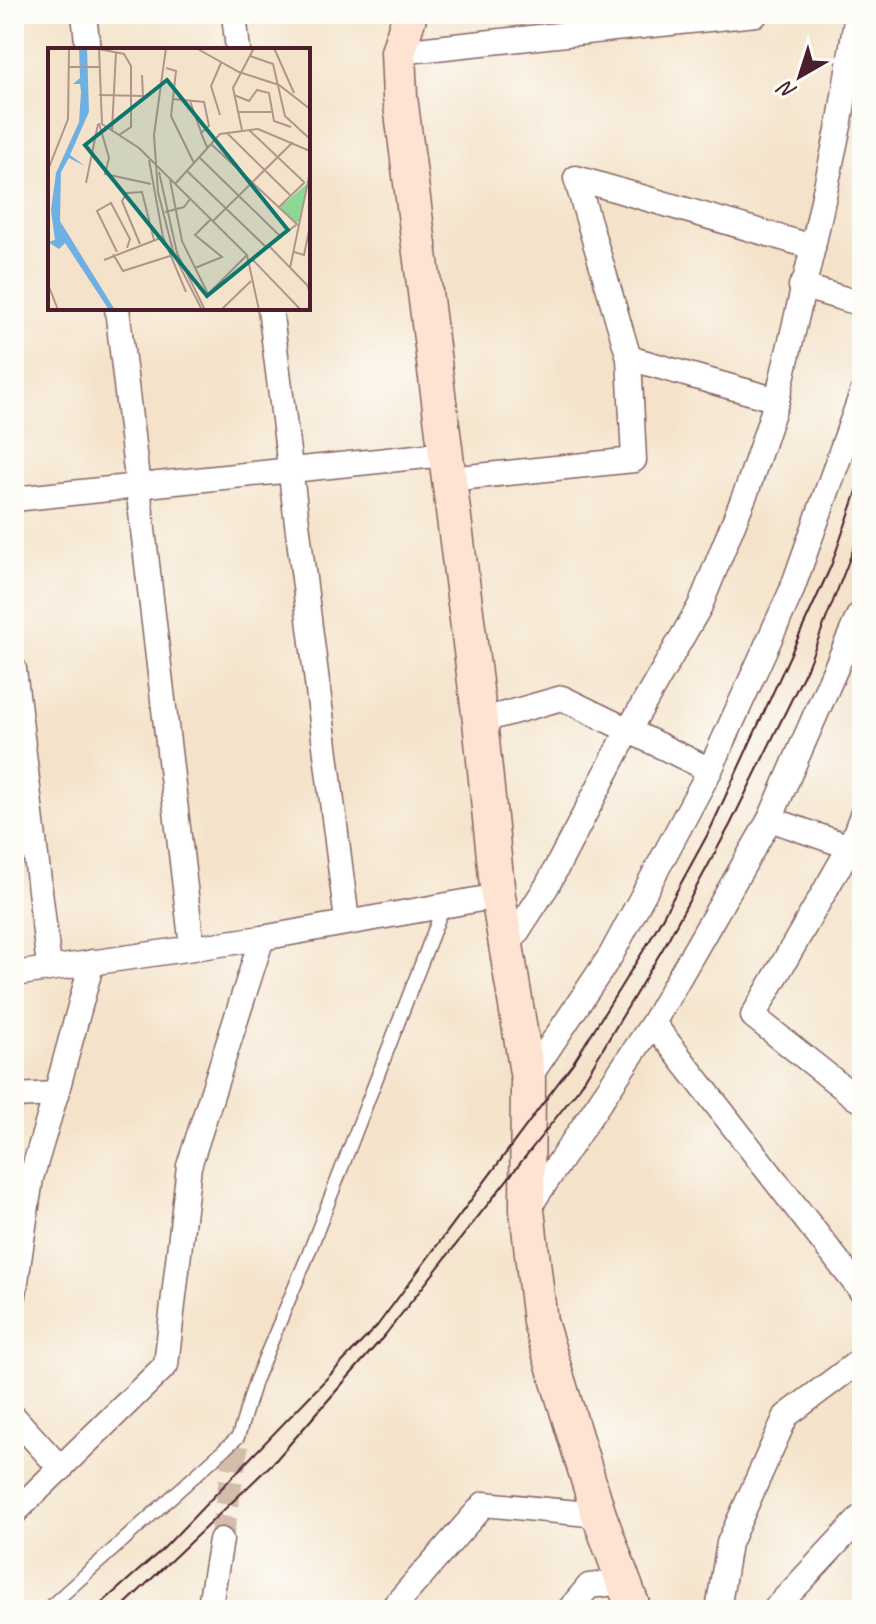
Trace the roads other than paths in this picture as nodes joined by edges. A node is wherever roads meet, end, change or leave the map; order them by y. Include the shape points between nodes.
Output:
1 (84, 14) edge
2 (234, 14) edge
3 (409, 14) edge
4 (756, 14) edge
5 (857, 14) edge
6 (88, 48) edge
7 (238, 48) edge
8 (398, 52) junction
9 (813, 247) junction
10 (801, 286) junction
11 (862, 304) edge
12 (117, 310) edge
13 (270, 310) edge
14 (629, 358) junction
15 (862, 393) edge
16 (777, 400) junction
17 (447, 466) junction
18 (291, 470) junction
19 (138, 486) junction
20 (14, 499) edge
21 (861, 612) edge
22 (14, 669) edge
23 (480, 721) junction
24 (628, 731) junction
25 (710, 770) junction
26 (862, 815) edge
27 (770, 819) junction
28 (850, 847) junction
29 (498, 896) junction
30 (445, 904) junction
31 (347, 921) junction
32 (262, 938) junction
33 (192, 947) junction
34 (506, 949) junction
35 (92, 962) junction
36 (49, 967) junction
37 (14, 974) edge
38 (653, 1023) junction
39 (528, 1079) junction
40 (56, 1094) junction
41 (862, 1095) edge
42 (14, 1096) edge
43 (527, 1210) junction
44 (862, 1292) edge
45 (14, 1295) edge
46 (862, 1359) edge
47 (14, 1417) edge
48 (61, 1469) junction
49 (14, 1513) edge
50 (599, 1515) junction
51 (862, 1516) edge
52 (221, 1540) tunnel mouth
53 (629, 1596) edge
54 (46, 1610) edge
55 (213, 1610) edge
56 (391, 1610) edge
57 (569, 1610) edge
58 (718, 1610) edge
59 (774, 1610) edge

1 - 6 street
2 - 7 street
3 - 8 street
4 - 8 street
5 - 9 street
8 - 17 street
9 - 10 street
9 - 14 street via 576,178
10 - 11 street
10 - 16 street
12 - 19 street
13 - 18 street
14 - 16 street
14 - 17 street via 634,460
15 - 25 street via 791,592
16 - 24 street via 700,606
17 - 18 street
17 - 23 street
18 - 19 street
18 - 31 street
19 - 20 street
19 - 33 street
21 - 27 street
22 - 36 street
23 - 24 street via 562,698
23 - 29 street
24 - 25 street
24 - 34 street via 547,886
25 - 39 street via 611,955
26 - 28 street
27 - 28 street
27 - 38 street
28 - 41 street via 753,1016 856,1098
29 - 30 street
29 - 34 street
30 - 31 street
30 - 54 lane via 255,1381 238,1437
31 - 32 street
32 - 33 street
32 - 48 street via 189,1166 166,1365
33 - 35 street
34 - 39 street
35 - 36 street
35 - 40 street
36 - 37 street
38 - 43 street
38 - 44 street
39 - 43 street
40 - 42 street
40 - 45 street via 31,1178
43 - 50 street via 540,1322
46 - 58 street via 786,1416 729,1543
47 - 48 street
48 - 49 street
50 - 53 street
50 - 56 street via 484,1504
51 - 59 street
52 - 55 street
53 - 57 street via 589,1586

